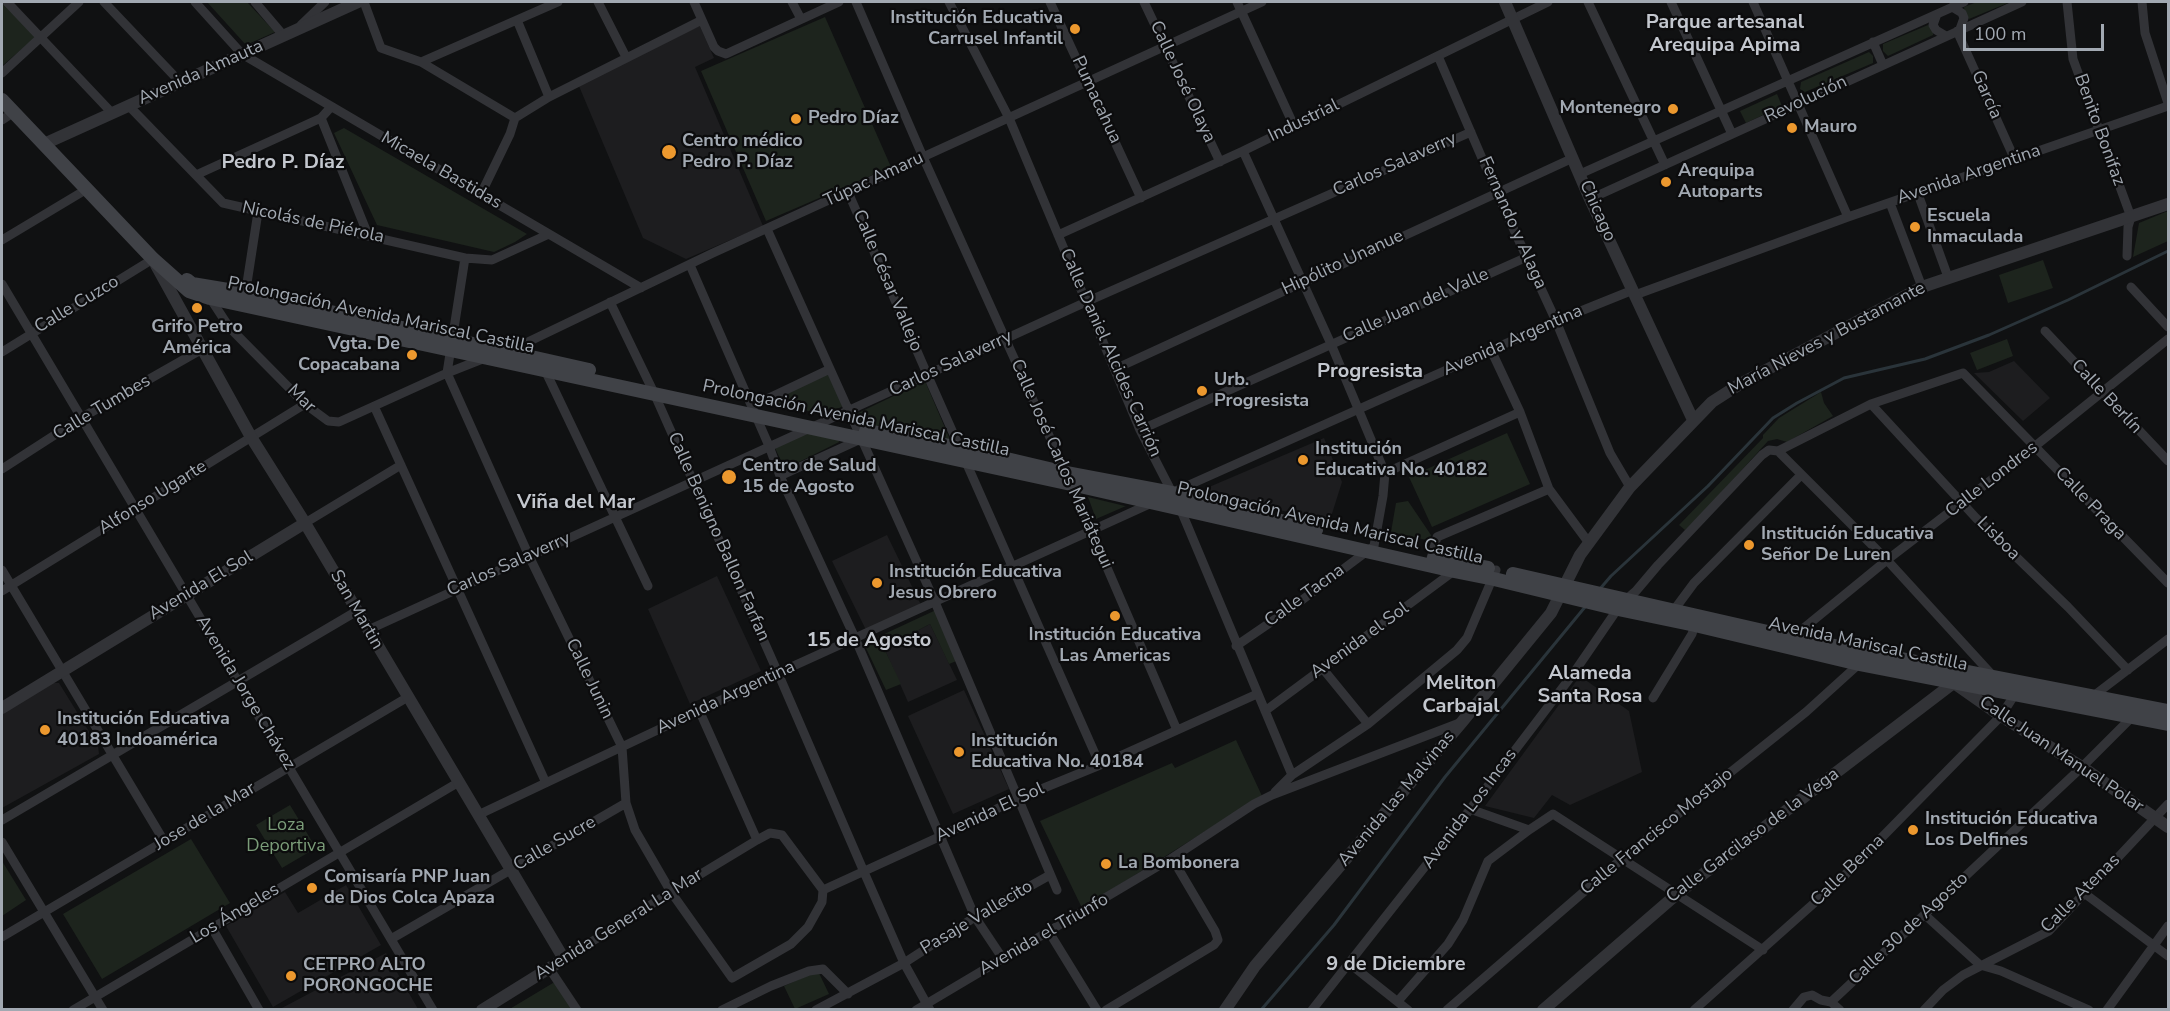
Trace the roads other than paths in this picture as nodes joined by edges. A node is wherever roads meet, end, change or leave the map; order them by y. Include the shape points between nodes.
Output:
1 (7, 2) edge
2 (79, 2) edge
3 (104, 2) edge
4 (195, 2) edge
5 (255, 2) edge
6 (325, 2) edge
7 (358, 2) edge
8 (364, 2) edge
9 (558, 2) edge
10 (598, 2) edge
11 (694, 2) edge
12 (792, 2) edge
13 (839, 2) edge
14 (856, 2) edge
15 (949, 2) edge
16 (1050, 2) edge
17 (1144, 2) edge
18 (1262, 2) edge
19 (1505, 2) edge
20 (1548, 2) edge
21 (1588, 2) edge
22 (1671, 2) edge
23 (1753, 2) edge
24 (1964, 2) edge
25 (2022, 2) edge
26 (2067, 2) edge
27 (2142, 2) edge
28 (1239, 6) edge
29 (1952, 7) junction
30 (1937, 14) junction
31 (1512, 18) junction
32 (801, 19) junction
33 (516, 20) junction
34 (702, 20) junction
35 (297, 29) junction
36 (1959, 30) junction
37 (283, 35) junction
38 (1946, 36) junction
39 (40, 37) junction
40 (1874, 42) junction
41 (1164, 46) junction
42 (242, 54) junction
43 (1438, 56) junction
44 (626, 57) junction
45 (421, 62) junction
46 (1883, 65) junction
47 (2, 74) edge
48 (1088, 81) junction
49 (1788, 81) junction
50 (180, 82) junction
51 (549, 97) junction
52 (2, 100) edge
53 (1798, 104) junction
54 (2169, 104) edge
55 (128, 105) junction
56 (331, 107) junction
57 (1722, 110) junction
58 (112, 113) junction
59 (8, 116) edge
60 (321, 118) junction
61 (516, 118) junction
62 (1009, 118) junction
63 (1294, 126) junction
64 (2100, 130) junction
65 (1471, 132) junction
66 (1732, 134) junction
67 (1654, 141) junction
68 (44, 144) junction
69 (1243, 151) junction
70 (923, 157) junction
71 (1573, 158) junction
72 (2014, 160) junction
73 (1220, 162) junction
74 (1665, 165) junction
75 (1580, 174) junction
76 (196, 176) junction
77 (87, 189) junction
78 (848, 192) junction
79 (1497, 193) junction
80 (481, 194) junction
81 (1917, 194) junction
82 (1141, 198) junction
83 (1590, 199) junction
84 (1890, 203) junction
85 (2169, 204) edge
86 (258, 212) junction
87 (1848, 217) junction
88 (2131, 217) junction
89 (1274, 218) junction
90 (767, 229) junction
91 (549, 234) junction
92 (368, 235) junction
93 (1058, 235) junction
94 (2, 240) edge
95 (2127, 256) dead end
96 (1527, 257) junction
97 (465, 258) junction
98 (153, 259) junction
99 (690, 265) junction
100 (1948, 277) junction
101 (1303, 281) junction
102 (2, 284) edge
103 (1922, 287) junction
104 (2131, 287) dead end
105 (640, 288) junction
106 (1634, 293) junction
107 (210, 298) junction
108 (245, 299) junction
109 (610, 302) junction
110 (1086, 302) junction
111 (1556, 321) junction
112 (2169, 327) edge
113 (2045, 331) dead end
114 (31, 334) junction
115 (1006, 339) junction
116 (2169, 339) edge
117 (452, 344) junction
118 (1331, 344) junction
119 (204, 348) junction
120 (1491, 350) junction
121 (509, 351) junction
122 (2, 352) edge
123 (487, 357) junction
124 (544, 364) junction
125 (830, 369) junction
126 (1115, 369) junction
127 (447, 373) junction
128 (1963, 373) joint
129 (927, 374) junction
130 (652, 388) junction
131 (2101, 392) junction
132 (305, 404) junction
133 (1871, 404) junction
134 (374, 406) junction
135 (1359, 409) junction
136 (754, 411) junction
137 (849, 411) junction
138 (1520, 412) junction
139 (81, 418) junction
140 (1693, 420) junction
141 (822, 422) junction
142 (808, 428) junction
143 (1140, 430) junction
144 (859, 434) junction
145 (251, 436) junction
146 (769, 446) junction
147 (2034, 447) junction
148 (960, 448) junction
149 (1778, 451) junction
150 (2169, 461) edge
151 (967, 462) junction
152 (401, 465) junction
153 (2, 469) edge
154 (1385, 473) junction
155 (1801, 475) junction
156 (780, 476) junction
157 (1068, 478) junction
158 (693, 480) junction
159 (1630, 487) junction
160 (1549, 489) junction
161 (1172, 493) junction
162 (1153, 502) junction
163 (1963, 503) junction
164 (1180, 508) junction
165 (136, 510) junction
166 (615, 517) junction
167 (305, 523) junction
168 (1091, 531) junction
169 (1589, 543) junction
170 (1370, 548) junction
171 (529, 556) junction
172 (1887, 560) junction
173 (1430, 562) junction
174 (1013, 566) junction
175 (2, 570) edge
176 (1454, 572) junction
177 (1495, 574) junction
178 (2169, 583) edge
179 (11, 586) junction
180 (648, 586) dead end
181 (457, 589) junction
182 (2, 591) edge
183 (1570, 592) junction
184 (186, 595) junction
185 (935, 602) junction
186 (1621, 604) junction
187 (1674, 610) junction
188 (357, 611) junction
189 (1696, 620) junction
190 (368, 630) junction
191 (855, 638) junction
192 (2169, 639) edge
193 (1793, 643) junction
194 (1236, 646) junction
195 (1860, 658) junction
196 (1323, 669) junction
197 (2128, 670) junction
198 (62, 671) junction
199 (1969, 671) junction
200 (778, 673) junction
201 (1993, 675) junction
202 (238, 681) junction
203 (1954, 683) junction
204 (2010, 693) junction
205 (1257, 694) junction
206 (408, 697) junction
207 (1653, 698) dead end
208 (2090, 702) junction
209 (2, 708) edge
210 (699, 710) junction
211 (1265, 711) junction
212 (2135, 711) junction
213 (2169, 711) edge
214 (2001, 716) junction
215 (1462, 722) junction
216 (1368, 724) junction
217 (2169, 724) edge
218 (1178, 730) junction
219 (622, 747) junction
220 (112, 754) junction
221 (1100, 765) junction
222 (289, 767) junction
223 (2082, 767) junction
224 (1292, 775) junction
225 (459, 782) junction
226 (546, 783) junction
227 (1272, 795) junction
228 (1017, 799) junction
229 (626, 803) junction
230 (2169, 804) edge
231 (1470, 809) junction
232 (478, 815) junction
233 (2156, 818) junction
234 (2, 820) edge
235 (2169, 827) edge
236 (1529, 830) junction
237 (941, 836) junction
238 (757, 840) junction
239 (164, 841) junction
240 (2, 842) edge
241 (339, 852) junction
242 (1172, 858) junction
243 (1623, 858) junction
244 (510, 869) junction
245 (864, 872) junction
246 (1050, 875) junction
247 (823, 890) junction
248 (1057, 890) dead end
249 (671, 892) junction
250 (2084, 893) junction
251 (1677, 894) junction
252 (44, 912) junction
253 (1925, 915) junction
254 (975, 917) junction
255 (2169, 926) edge
256 (212, 928) junction
257 (1049, 932) junction
258 (2, 937) edge
259 (391, 939) junction
260 (2153, 945) junction
261 (1763, 950) junction
262 (2169, 956) edge
263 (564, 958) junction
264 (1003, 959) junction
265 (904, 963) junction
266 (1350, 964) junction
267 (1980, 965) junction
268 (549, 968) junction
269 (848, 994) junction
270 (95, 997) junction
271 (1398, 1001) junction
272 (1831, 1002) junction
273 (928, 1006) edge
274 (1407, 1009) edge
275 (73, 1010) edge
276 (103, 1010) edge
277 (259, 1010) edge
278 (433, 1010) edge
279 (482, 1010) edge
280 (577, 1010) edge
281 (722, 1010) edge
282 (816, 1010) edge
283 (916, 1010) edge
284 (1097, 1010) edge
285 (1106, 1010) edge
286 (1225, 1010) edge
287 (1312, 1010) edge
288 (1447, 1010) edge
289 (1543, 1010) edge
290 (1694, 1010) edge
291 (1793, 1010) edge
292 (1840, 1010) edge
293 (1924, 1010) edge
294 (2089, 1010) edge
295 (2106, 1010) edge

1 - 39 street
2 - 39 street
3 - 50 street
4 - 42 street, Micaela Bastidas
5 - 37 street
6 - 35 street
7 - 35 street, Avenida Amauta
8 - 45 street via 381,48
9 - 33 street
10 - 44 street
11 - 34 street
12 - 32 street
13 - 32 street
14 - 70 street, Calle José Carlos Mariátegui
15 - 62 street, Calle Daniel Alcides Carrión
16 - 48 street, Pumacahua
17 - 41 street, Calle José Olaya
18 - 28 street, Túpac Amaru
19 - 31 street, Chicago
20 - 31 street, Industrial
21 - 67 street
22 - 57 street
23 - 49 street
24 - 29 street, Revolución
25 - 36 street, Revolución
26 - 64 street, Benito Bonifaz via 2073,59
27 - 54 street via 2145,33
28 - 41 street, Túpac Amaru
28 - 63 street
29 - 30 street, Revolución
29 - 36 street via 1964,18
30 - 38 street via 1936,30
30 - 40 street, Revolución
31 - 43 street, Industrial
31 - 71 street, Chicago
32 - 34 street via 722,54 714,47
33 - 45 street
33 - 51 street
34 - 44 street
35 - 37 street, Avenida Amauta
36 - 38 street, Revolución
36 - 72 street, García
37 - 42 street, Avenida Amauta
38 - 46 street, Revolución
39 - 47 street
39 - 58 street
40 - 46 street
40 - 49 street, Revolución
41 - 48 street, Túpac Amaru
41 - 73 street, Calle José Olaya
42 - 50 street, Avenida Amauta
42 - 56 street, Micaela Bastidas
43 - 63 street, Industrial
43 - 65 street, Fernando y Alaga
44 - 51 street
45 - 61 street
46 - 53 street, Revolución
48 - 62 street, Túpac Amaru
48 - 82 street, Pumacahua
49 - 53 street
49 - 57 street, Revolución
50 - 55 street, Avenida Amauta
51 - 61 street
52 - 59 main road, Prolongación Avenida Mariscal Castilla
53 - 66 street, Revolución
53 - 87 street
54 - 64 street, Avenida Argentina
55 - 58 street, Avenida Amauta
55 - 76 street, Nicolás de Piérola
56 - 60 street
56 - 80 street, Micaela Bastidas
57 - 66 street
57 - 67 street, Revolución
58 - 68 street, Avenida Amauta
59 - 68 main road, Prolongación Avenida Mariscal Castilla
60 - 76 street
60 - 92 street
61 - 80 street
62 - 70 street, Túpac Amaru
62 - 93 street, Calle Daniel Alcides Carrión
63 - 69 street, Industrial
64 - 72 street, Avenida Argentina
64 - 88 street, Benito Bonifaz
65 - 79 street, Fernando y Alaga
65 - 89 street, Carlos Salaverry
66 - 74 street, Revolución
67 - 74 street
67 - 75 street, Revolución
68 - 77 main road, Prolongación Avenida Mariscal Castilla
69 - 73 street, Industrial
69 - 89 street
70 - 78 street, Túpac Amaru
70 - 115 street, Calle José Carlos Mariátegui
71 - 75 street, Chicago
71 - 79 street, Hipólito Unanue
72 - 81 street, Avenida Argentina
73 - 82 street, Industrial
74 - 83 street, Revolución
75 - 83 street, Chicago
76 - 86 street, Nicolás de Piérola via 223,203
77 - 94 street
77 - 98 main road, Prolongación Avenida Mariscal Castilla
78 - 90 street, Túpac Amaru
78 - 129 street, Calle César Vallejo
79 - 96 street, Fernando y Alaga
79 - 101 street, Hipólito Unanue
80 - 91 street, Micaela Bastidas
81 - 84 street, Avenida Argentina
81 - 100 street
82 - 93 street, Industrial
83 - 106 street, Chicago
84 - 87 street, Avenida Argentina
84 - 103 street
85 - 88 street, María Nieves y Bustamante
86 - 92 street, Nicolás de Piérola
86 - 108 street
87 - 106 street, Avenida Argentina
88 - 95 street, Benito Bonifaz
88 - 100 street, María Nieves y Bustamante
89 - 101 street
89 - 110 street, Carlos Salaverry
90 - 99 street, Túpac Amaru
90 - 125 street
91 - 97 street, Nicolás de Piérola via 492,260
91 - 105 street, Micaela Bastidas
92 - 97 street, Nicolás de Piérola
93 - 110 street, Calle Daniel Alcides Carrión
96 - 111 street, Fernando y Alaga
96 - 118 street, Calle Juan del Valle
97 - 117 street
98 - 107 main road, Prolongación Avenida Mariscal Castilla via 189,291
98 - 108 main road, Prolongación Avenida Mariscal Castilla via 192,284
98 - 114 street, Calle Cuzco
98 - 119 street, San Martin
99 - 105 street, Túpac Amaru
99 - 136 street
100 - 103 street, María Nieves y Bustamante
101 - 118 street
101 - 126 street, Hipólito Unanue
102 - 114 street, Avenida Jorge Chávez
103 - 140 street, María Nieves y Bustamante via 1740,384
104 - 112 street
105 - 109 street, Túpac Amaru
106 - 111 street, Avenida Argentina
106 - 140 street, Chicago
107 - 108 main road, Prolongación Avenida Mariscal Castilla
107 - 132 street, Mar via 229,327
108 - 117 main road, Prolongación Avenida Mariscal Castilla
109 - 121 street, Túpac Amaru
109 - 130 street, Calle Benigno Ballon Farfan
110 - 115 street, Carlos Salaverry
110 - 126 street, Calle Daniel Alcides Carrión
111 - 120 street, Avenida Argentina
111 - 159 street, Fernando y Alaga via 1610,453
113 - 131 street, Calle Berlín
114 - 122 street, Calle Cuzco
114 - 139 street, Avenida Jorge Chávez
115 - 129 street, Carlos Salaverry
115 - 157 street, Calle José Carlos Mariátegui
116 - 131 street, Calle Londres
117 - 121 main road, Prolongación Avenida Mariscal Castilla
117 - 123 main road, Prolongación Avenida Mariscal Castilla
117 - 127 street
118 - 135 street
118 - 143 street, Calle Juan del Valle
119 - 139 street, Calle Tumbes
119 - 145 street, San Martin
120 - 135 street, Avenida Argentina
120 - 138 street
121 - 123 street, Túpac Amaru
121 - 124 main road, Prolongación Avenida Mariscal Castilla
123 - 124 main road, Prolongación Avenida Mariscal Castilla
123 - 127 street, Mar
124 - 130 main road, Prolongación Avenida Mariscal Castilla
124 - 166 street
125 - 136 street
125 - 137 street
126 - 143 street, Calle Daniel Alcides Carrión
127 - 134 street, Mar
127 - 171 street, Calle Junin
128 - 133 street, Avenida Los Incas
128 - 147 street, Calle Praga
129 - 137 street, Carlos Salaverry
129 - 148 street, Calle César Vallejo
130 - 136 main road, Prolongación Avenida Mariscal Castilla
130 - 158 street, Calle Benigno Ballon Farfan
131 - 147 street, Calle Londres
131 - 150 street, Calle Berlín
132 - 134 street, Mar via 333,422
132 - 145 street, Alfonso Ugarte
133 - 149 street, Avenida Los Incas
133 - 163 street, Lisboa
134 - 152 street
135 - 154 street
135 - 161 street, Avenida Argentina
136 - 141 main road, Prolongación Avenida Mariscal Castilla
136 - 142 main road, Prolongación Avenida Mariscal Castilla
136 - 146 street
137 - 141 street, Carlos Salaverry
137 - 144 street
138 - 154 street
138 - 160 street
139 - 153 street, Calle Tumbes
139 - 165 street, Avenida Jorge Chávez
140 - 159 street, María Nieves y Bustamante
141 - 142 street, Carlos Salaverry
141 - 144 main road, Prolongación Avenida Mariscal Castilla
142 - 144 main road, Prolongación Avenida Mariscal Castilla
142 - 146 street, Carlos Salaverry
143 - 161 street, Calle Daniel Alcides Carrión
144 - 148 main road, Prolongación Avenida Mariscal Castilla
144 - 151 main road, Prolongación Avenida Mariscal Castilla
144 - 156 street
144 - 185 street
145 - 165 street, Alfonso Ugarte
145 - 167 street, San Martin
146 - 156 street
146 - 158 street, Carlos Salaverry
147 - 163 street, Calle Londres
147 - 178 street, Calle Praga
148 - 151 street, Calle César Vallejo
148 - 157 main road, Prolongación Avenida Mariscal Castilla
149 - 155 street
149 - 186 street, Avenida Los Incas via 1769,450 1762,455
151 - 157 main road, Prolongación Avenida Mariscal Castilla
151 - 174 street, Calle César Vallejo
152 - 167 street, Avenida El Sol
152 - 181 street
154 - 170 street
155 - 172 street
155 - 187 street via 1694,583
156 - 191 street
157 - 161 main road, Prolongación Avenida Mariscal Castilla
157 - 162 main road, Prolongación Avenida Mariscal Castilla
157 - 168 street, Calle José Carlos Mariátegui
158 - 166 street, Carlos Salaverry
158 - 200 street, Calle Benigno Ballon Farfan
159 - 169 street, María Nieves y Bustamante
160 - 169 street
160 - 173 street via 1437,537
161 - 162 street, Avenida Argentina
161 - 164 street, Calle Daniel Alcides Carrión
161 - 170 main road, Prolongación Avenida Mariscal Castilla
162 - 164 main road, Prolongación Avenida Mariscal Castilla
162 - 168 street, Avenida Argentina
163 - 172 street, Calle Londres
163 - 197 street, Lisboa
164 - 170 main road, Prolongación Avenida Mariscal Castilla
164 - 194 street, Calle Daniel Alcides Carrión
165 - 179 street, Alfonso Ugarte
165 - 184 street, Avenida Jorge Chávez
166 - 171 street, Carlos Salaverry
166 - 180 street
167 - 184 street, Avenida El Sol
167 - 188 street, San Martin
168 - 174 street, Avenida Argentina
168 - 218 street, Calle José Carlos Mariátegui
169 - 183 street, María Nieves y Bustamante via 1573,567
170 - 173 main road, Prolongación Avenida Mariscal Castilla
170 - 194 street, Calle Tacna
171 - 181 street, Carlos Salaverry
171 - 219 street, Calle Junin
172 - 193 street, Calle Londres via 1798,632
172 - 201 street
173 - 176 main road, Prolongación Avenida Mariscal Castilla
173 - 177 main road, Prolongación Avenida Mariscal Castilla
174 - 185 street, Avenida Argentina
174 - 221 street, Calle César Vallejo
175 - 179 street
176 - 177 main road, Prolongación Avenida Mariscal Castilla
176 - 196 street, Avenida el Sol
177 - 183 main road, Prolongación Avenida Mariscal Castilla
177 - 216 street via 1467,638 1457,650
179 - 182 street, Alfonso Ugarte
179 - 198 street
181 - 190 street, Carlos Salaverry
181 - 226 street
183 - 186 main road, Avenida Mariscal Castilla
183 - 215 street, Avenida las Malvinas
184 - 198 street, Avenida El Sol
184 - 202 street, Avenida Jorge Chávez
185 - 191 street, Avenida Argentina
185 - 228 street
186 - 187 main road, Avenida Mariscal Castilla
186 - 189 main road, Avenida Mariscal Castilla
186 - 231 street, Avenida Los Incas
187 - 189 main road, Avenida Mariscal Castilla
188 - 190 street, San Martin
188 - 202 street
189 - 193 main road, Avenida Mariscal Castilla
189 - 207 street via 1692,634
190 - 206 street, San Martin
191 - 200 street, Avenida Argentina
191 - 237 street
192 - 197 street
193 - 195 main road, Avenida Mariscal Castilla
194 - 205 street, Calle Daniel Alcides Carrión
195 - 199 main road, Avenida Mariscal Castilla
195 - 203 main road, Avenida Mariscal Castilla
195 - 243 street, Calle Francisco Mostajo via 1806,712
196 - 211 street, Avenida el Sol
196 - 216 street
197 - 208 street
198 - 209 street, Avenida El Sol
198 - 220 street
199 - 201 main road, Avenida Mariscal Castilla
199 - 203 street, Calle Garcilaso de la Vega
200 - 210 street, Avenida Argentina
200 - 245 street, Calle Benigno Ballon Farfan
201 - 204 street
201 - 208 main road, Avenida Mariscal Castilla
202 - 220 street
202 - 222 street, Avenida Jorge Chávez
203 - 204 main road, Avenida Mariscal Castilla
203 - 214 street, Calle Juan Manuel Polar
203 - 251 street, Calle Garcilaso de la Vega
204 - 208 main road, Avenida Mariscal Castilla
204 - 214 street, Calle Berna
205 - 211 street, Calle Daniel Alcides Carrión
205 - 218 street, Avenida El Sol
206 - 222 street, Jose de la Mar
206 - 225 street, San Martin
208 - 212 main road, Avenida Mariscal Castilla
210 - 219 street, Avenida Argentina
210 - 238 street
211 - 224 street, Calle Daniel Alcides Carrión
212 - 213 main road, Avenida Mariscal Castilla
212 - 217 main road, Avenida Mariscal Castilla
212 - 223 street, Calle 30 de Agosto
214 - 223 street, Calle Juan Manuel Polar
214 - 261 street, Calle Berna via 1840,880
215 - 227 street, Avenida el Triunfo
215 - 286 street, Avenida las Malvinas via 1255,966
216 - 224 street
218 - 221 street, Avenida El Sol
219 - 226 street, Avenida Argentina
219 - 229 street, Calle Junin
220 - 234 street
220 - 239 street
221 - 228 street, Avenida El Sol
222 - 239 street, Jose de la Mar
222 - 241 street, Avenida Jorge Chávez
223 - 233 street, Calle Juan Manuel Polar
223 - 253 street, Calle 30 de Agosto
224 - 227 street
225 - 232 street, San Martin
225 - 241 street, Los Ángeles
226 - 232 street, Avenida Argentina
227 - 242 street, Avenida el Triunfo
228 - 237 street, Avenida El Sol
228 - 246 street
229 - 244 street, Calle Sucre
229 - 249 street, Calle Junin via 635,830
230 - 233 street, Calle Atenas
231 - 236 street
231 - 266 street, Avenida Los Incas
232 - 244 street, San Martin
233 - 235 street, Calle Juan Manuel Polar
233 - 250 street, Calle Atenas
236 - 243 street via 1553,814
236 - 271 street via 1488,861 1448,945
237 - 245 street, Avenida El Sol
237 - 254 street
238 - 247 street via 770,834 782,835
238 - 249 street, Avenida General La Mar
239 - 252 street, Jose de la Mar
240 - 252 street
241 - 256 street, Los Ángeles
241 - 259 street, Avenida Jorge Chávez
242 - 257 street, Avenida el Triunfo
242 - 285 street via 1218,940
243 - 251 street
243 - 288 street, Calle Francisco Mostajo
244 - 259 street, Calle Sucre
244 - 263 street, San Martin
245 - 247 street, Avenida El Sol
245 - 265 street, Calle Benigno Ballon Farfan
246 - 248 street
246 - 254 street, Pasaje Vallecito
247 - 249 street, Calle Junin via 822,902 808,927 791,944 732,978
249 - 263 street, Avenida General La Mar
250 - 260 street
250 - 267 street, Calle Atenas via 2049,931
251 - 261 street
251 - 289 street, Calle Garcilaso de la Vega
252 - 258 street, Jose de la Mar
252 - 270 street
253 - 267 street
253 - 272 street, Calle 30 de Agosto
254 - 264 street
254 - 265 street, Pasaje Vallecito
255 - 260 street
256 - 270 street, Los Ángeles
256 - 277 street
257 - 264 street, Avenida el Triunfo
257 - 284 street
259 - 278 street, Avenida Jorge Chávez
260 - 262 street
260 - 295 street
261 - 290 street, Calle Berna
263 - 268 street, Avenida General La Mar
264 - 273 street, Avenida el Triunfo
265 - 269 street
265 - 273 street, Calle Benigno Ballon Farfan
266 - 271 street
266 - 287 street, Avenida Los Incas
267 - 293 street, Calle Atenas via 1943,990
267 - 294 street
268 - 279 street, Avenida General La Mar
268 - 280 street
269 - 281 street via 823,969 771,986
269 - 282 street
270 - 275 street, Los Ángeles
270 - 276 street
271 - 274 street
272 - 291 street via 1812,995 1804,997
272 - 292 street
273 - 283 street, Avenida el Triunfo

